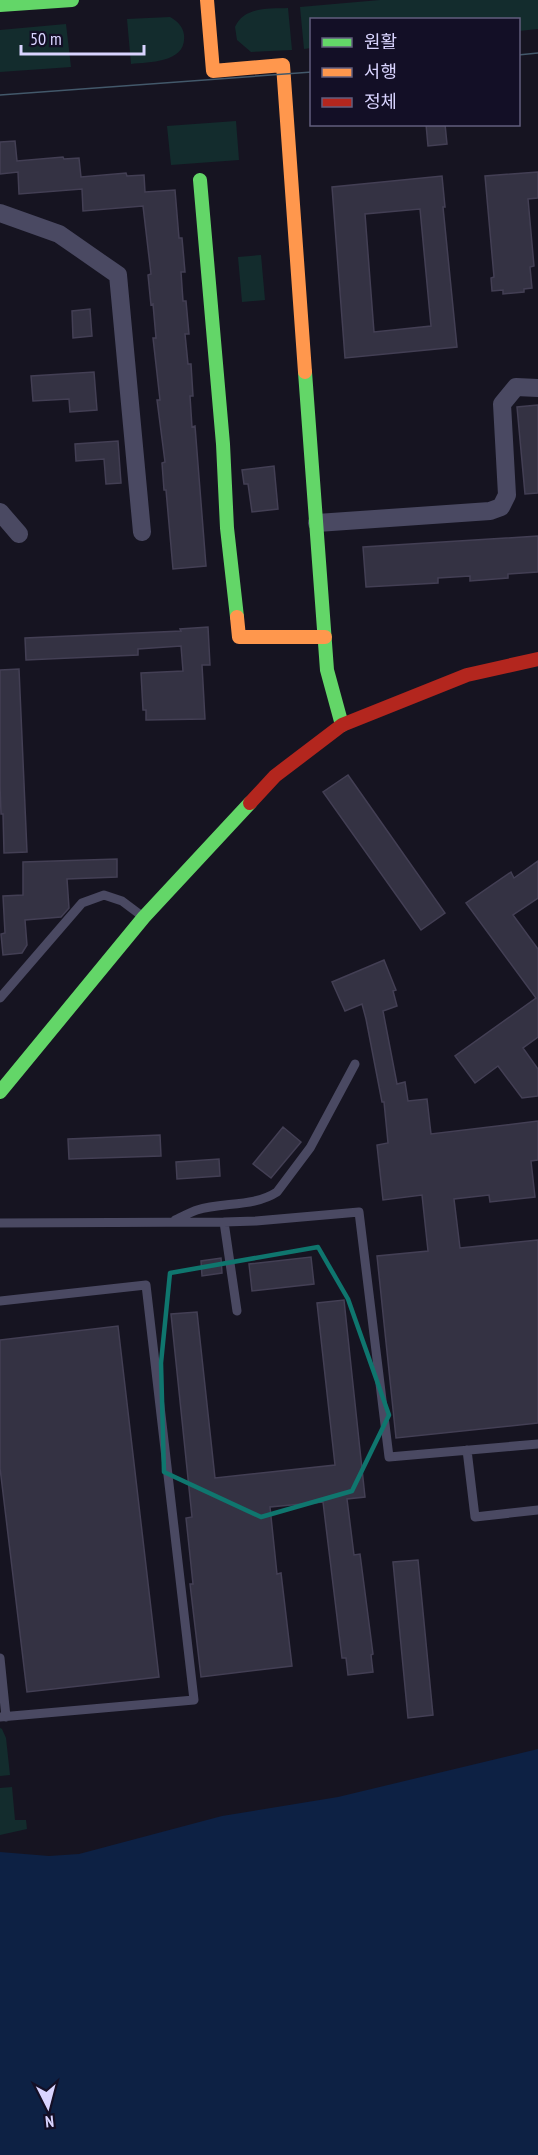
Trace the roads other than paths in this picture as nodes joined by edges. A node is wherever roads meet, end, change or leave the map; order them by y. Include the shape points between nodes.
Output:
1 (72, 0) edge
2 (207, 0) edge
3 (0, 5) edge
4 (200, 180) dead end
5 (0, 213) edge
6 (538, 387) edge
7 (0, 512) edge
8 (317, 523) junction
9 (142, 532) dead end
10 (19, 534) dead end
11 (325, 637) junction
12 (538, 659) edge
13 (342, 725) junction
14 (144, 918) junction
15 (0, 998) edge
16 (354, 1064) dead end
17 (0, 1092) edge
18 (224, 1221) junction
19 (171, 1222) junction
20 (0, 1223) edge
21 (0, 1301) edge
22 (237, 1311) dead end
23 (538, 1444) edge
24 (467, 1450) junction
25 (538, 1510) edge
26 (0, 1658) edge
27 (3, 1717) edge

1 - 3 street
2 - 8 street via 213,71 284,65
4 - 11 street via 239,637
5 - 9 street via 59,234 118,275
6 - 8 street via 516,387 502,404 507,495 501,507 490,511
7 - 10 street
8 - 11 street
11 - 13 street via 327,670
12 - 13 street via 467,675
13 - 14 street via 274,776
14 - 15 lane via 122,901 104,895 82,903
14 - 17 street
16 - 19 lane via 310,1148 277,1192 255,1201 198,1210
18 - 19 lane
18 - 22 lane
18 - 24 lane via 359,1212 389,1457
19 - 20 lane
21 - 27 lane via 146,1286 194,1700
23 - 24 lane
24 - 25 lane via 475,1517
26 - 27 lane

